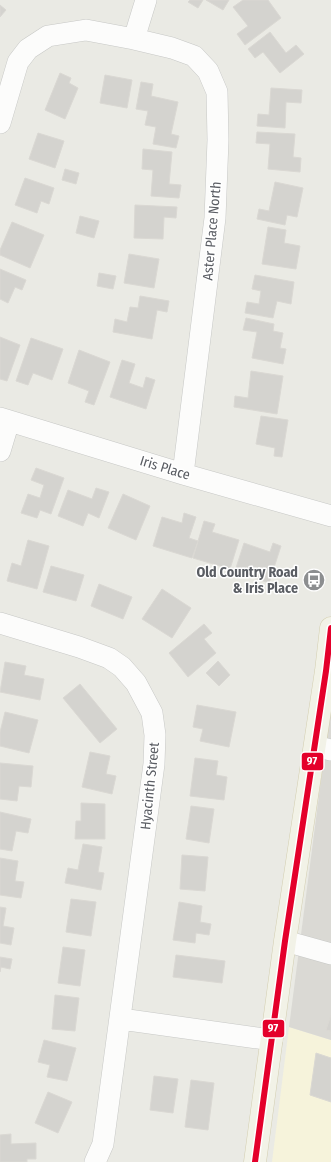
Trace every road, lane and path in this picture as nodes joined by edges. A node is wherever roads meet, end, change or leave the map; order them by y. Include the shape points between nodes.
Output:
1 (146, 0) edge
2 (134, 39) junction
3 (0, 123) edge
4 (5, 420) edge
5 (0, 451) edge
6 (183, 474) junction
7 (331, 516) edge
8 (0, 623) edge
9 (331, 628) edge
10 (323, 748) edge
11 (285, 942) junction
12 (331, 954) edge
13 (121, 1019) junction
14 (272, 1040) junction
15 (95, 1162) edge
16 (255, 1162) edge

1 - 2 street
2 - 3 street, Aster Place North via 86,30 48,36 28,49 18,62
2 - 6 street, Aster Place North via 194,56 208,71 217,92 215,218
4 - 5 street
4 - 6 street, Iris Place
6 - 7 street, Iris Place
8 - 13 street, Hyacinth Street via 109,658 136,683 152,714 155,736 154,764
9 - 10 main road via 326,671
10 - 11 main road
11 - 12 street
11 - 14 main road
13 - 14 street
13 - 15 street, Hyacinth Street via 103,1144
14 - 16 main road

